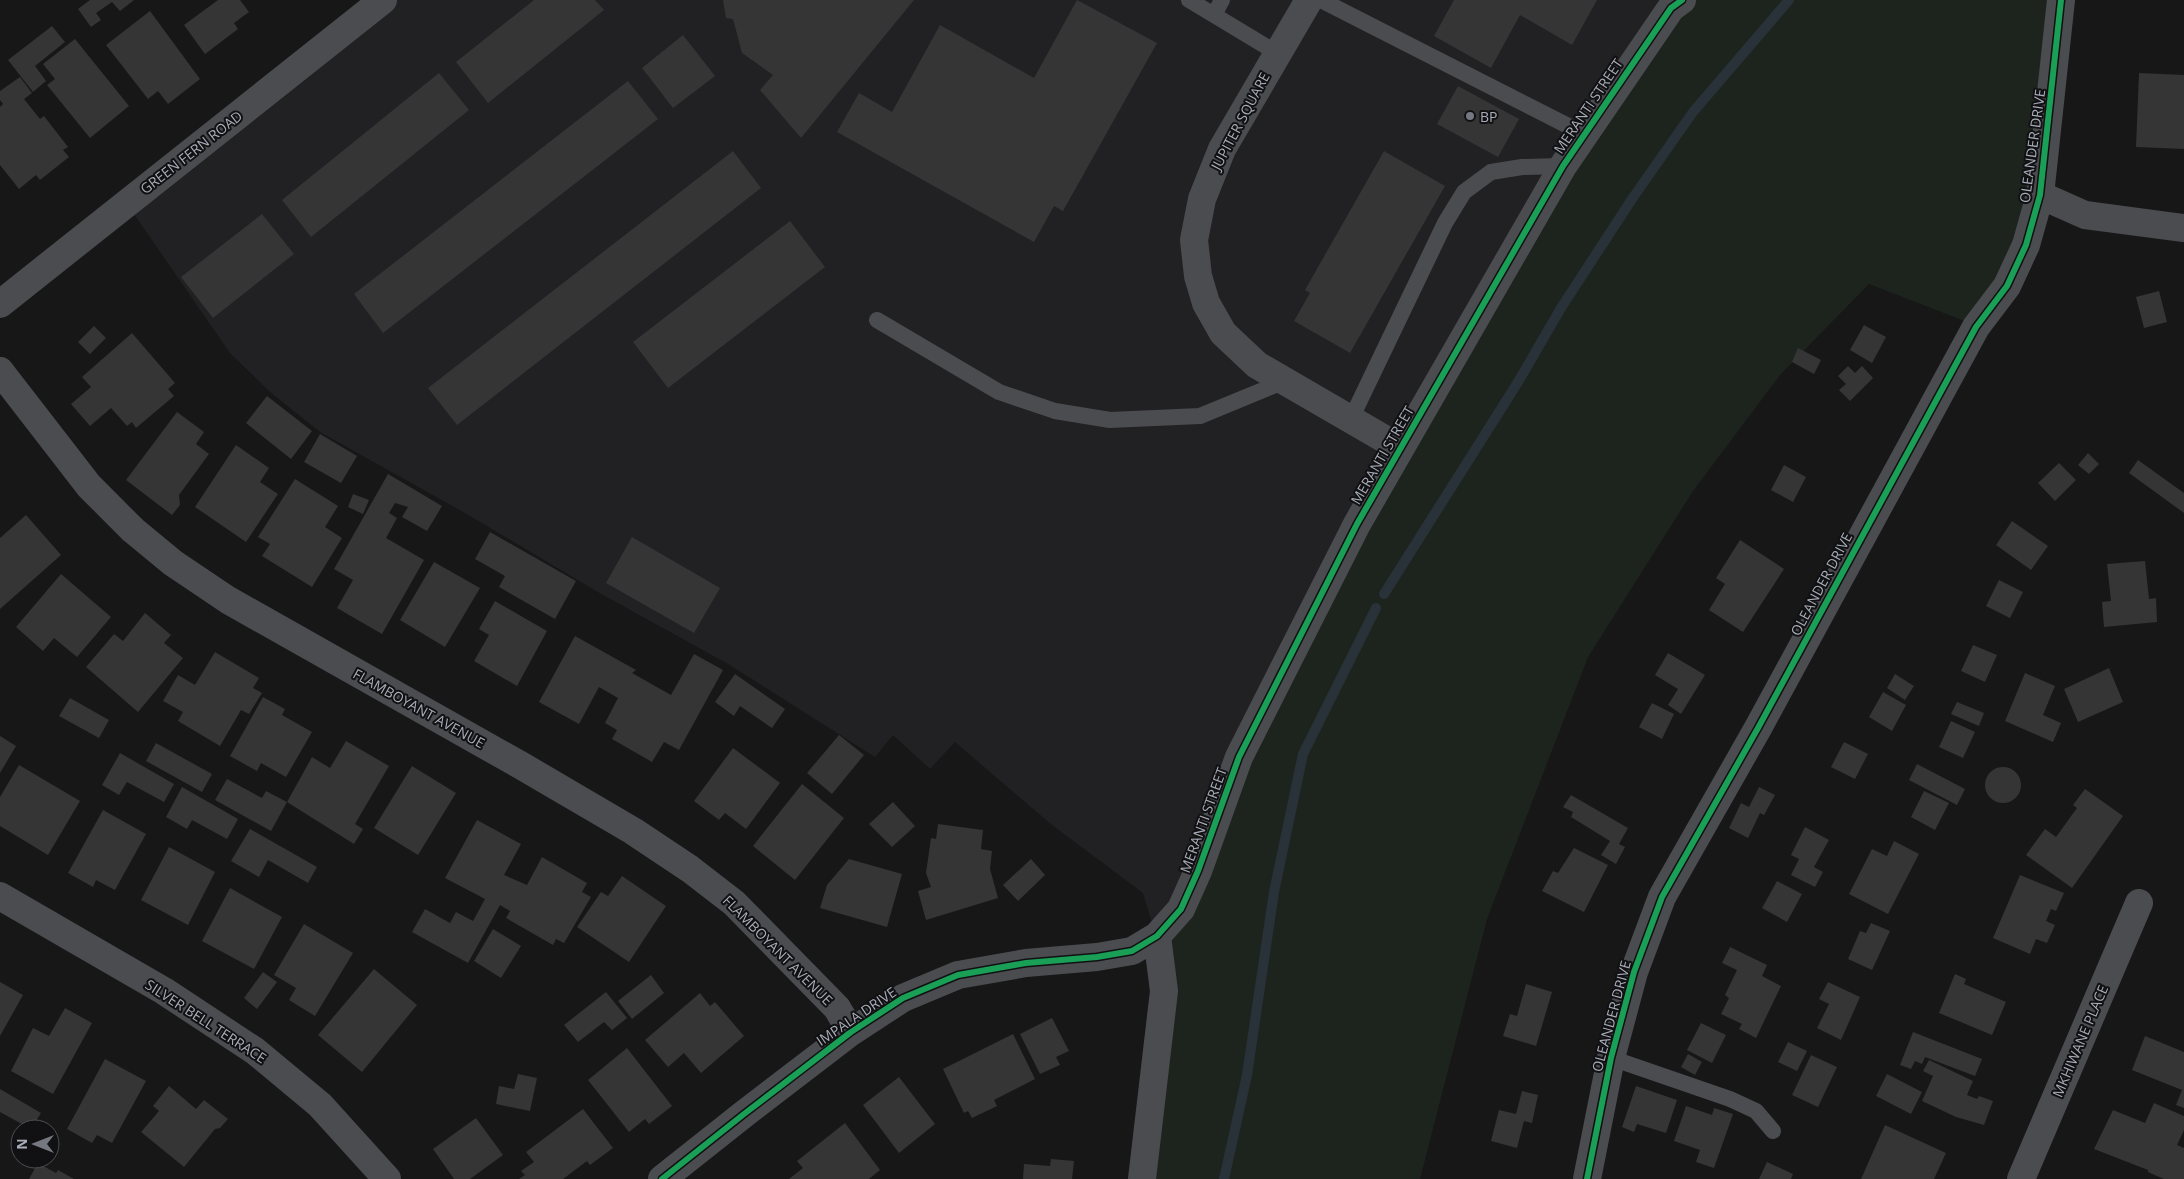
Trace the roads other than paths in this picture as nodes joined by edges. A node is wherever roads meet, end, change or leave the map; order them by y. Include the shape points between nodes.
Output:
1 (383, 0) edge
2 (1189, 0) edge
3 (1222, 0) edge
4 (1309, 0) edge
5 (1321, 0) edge
6 (2062, 0) edge
7 (1675, 2) edge
8 (1214, 15) junction
9 (1277, 52) junction
10 (1584, 134) junction
11 (1563, 166) junction
12 (2040, 194) junction
13 (2184, 228) edge
14 (0, 304) edge
15 (877, 320) dead end
16 (0, 371) edge
17 (1285, 382) junction
18 (1351, 419) junction
19 (1400, 448) junction
20 (0, 896) edge
21 (2139, 903) dead end
22 (1157, 936) junction
23 (851, 1032) junction
24 (1611, 1058) junction
25 (1773, 1131) dead end
26 (668, 1177) edge
27 (387, 1179) edge
28 (1142, 1179) edge
29 (1587, 1179) edge
30 (2021, 1179) edge

1 - 14 street, GREEN FERN ROAD
2 - 8 lane
3 - 8 lane
4 - 9 street, JUPITER SQUARE
5 - 10 lane
6 - 12 street, OLEANDER DRIVE
7 - 10 street, MERANTI STREET
8 - 9 lane
9 - 17 street, JUPITER SQUARE via 1222,150 1202,199 1194,240 1203,294 1223,333 1257,365
10 - 11 street, MERANTI STREET
11 - 18 lane via 1491,172 1464,192 1445,223
11 - 19 street, MERANTI STREET
12 - 13 street via 2085,215
12 - 24 street, OLEANDER DRIVE via 2026,246 2007,286 1976,327 1758,728 1662,897 1634,972
15 - 17 lane via 999,392 1054,411 1110,420 1200,416
16 - 23 street, FLAMBOYANT AVENUE via 89,486 133,530 173,562 228,600 522,766 690,869 734,903 837,1008
17 - 18 street, JUPITER SQUARE
18 - 19 street, JUPITER SQUARE
19 - 22 street, MERANTI STREET via 1353,532 1239,757 1181,909
20 - 27 street, SILVER BELL TERRACE via 164,991 256,1051 320,1105
21 - 30 street, MKHIWANE PLACE
22 - 23 street, IMPALA DRIVE via 1132,951 958,974 904,998
22 - 28 street via 1164,991
23 - 26 street, IMPALA DRIVE
24 - 25 lane via 1730,1099 1756,1111
24 - 29 street, OLEANDER DRIVE

